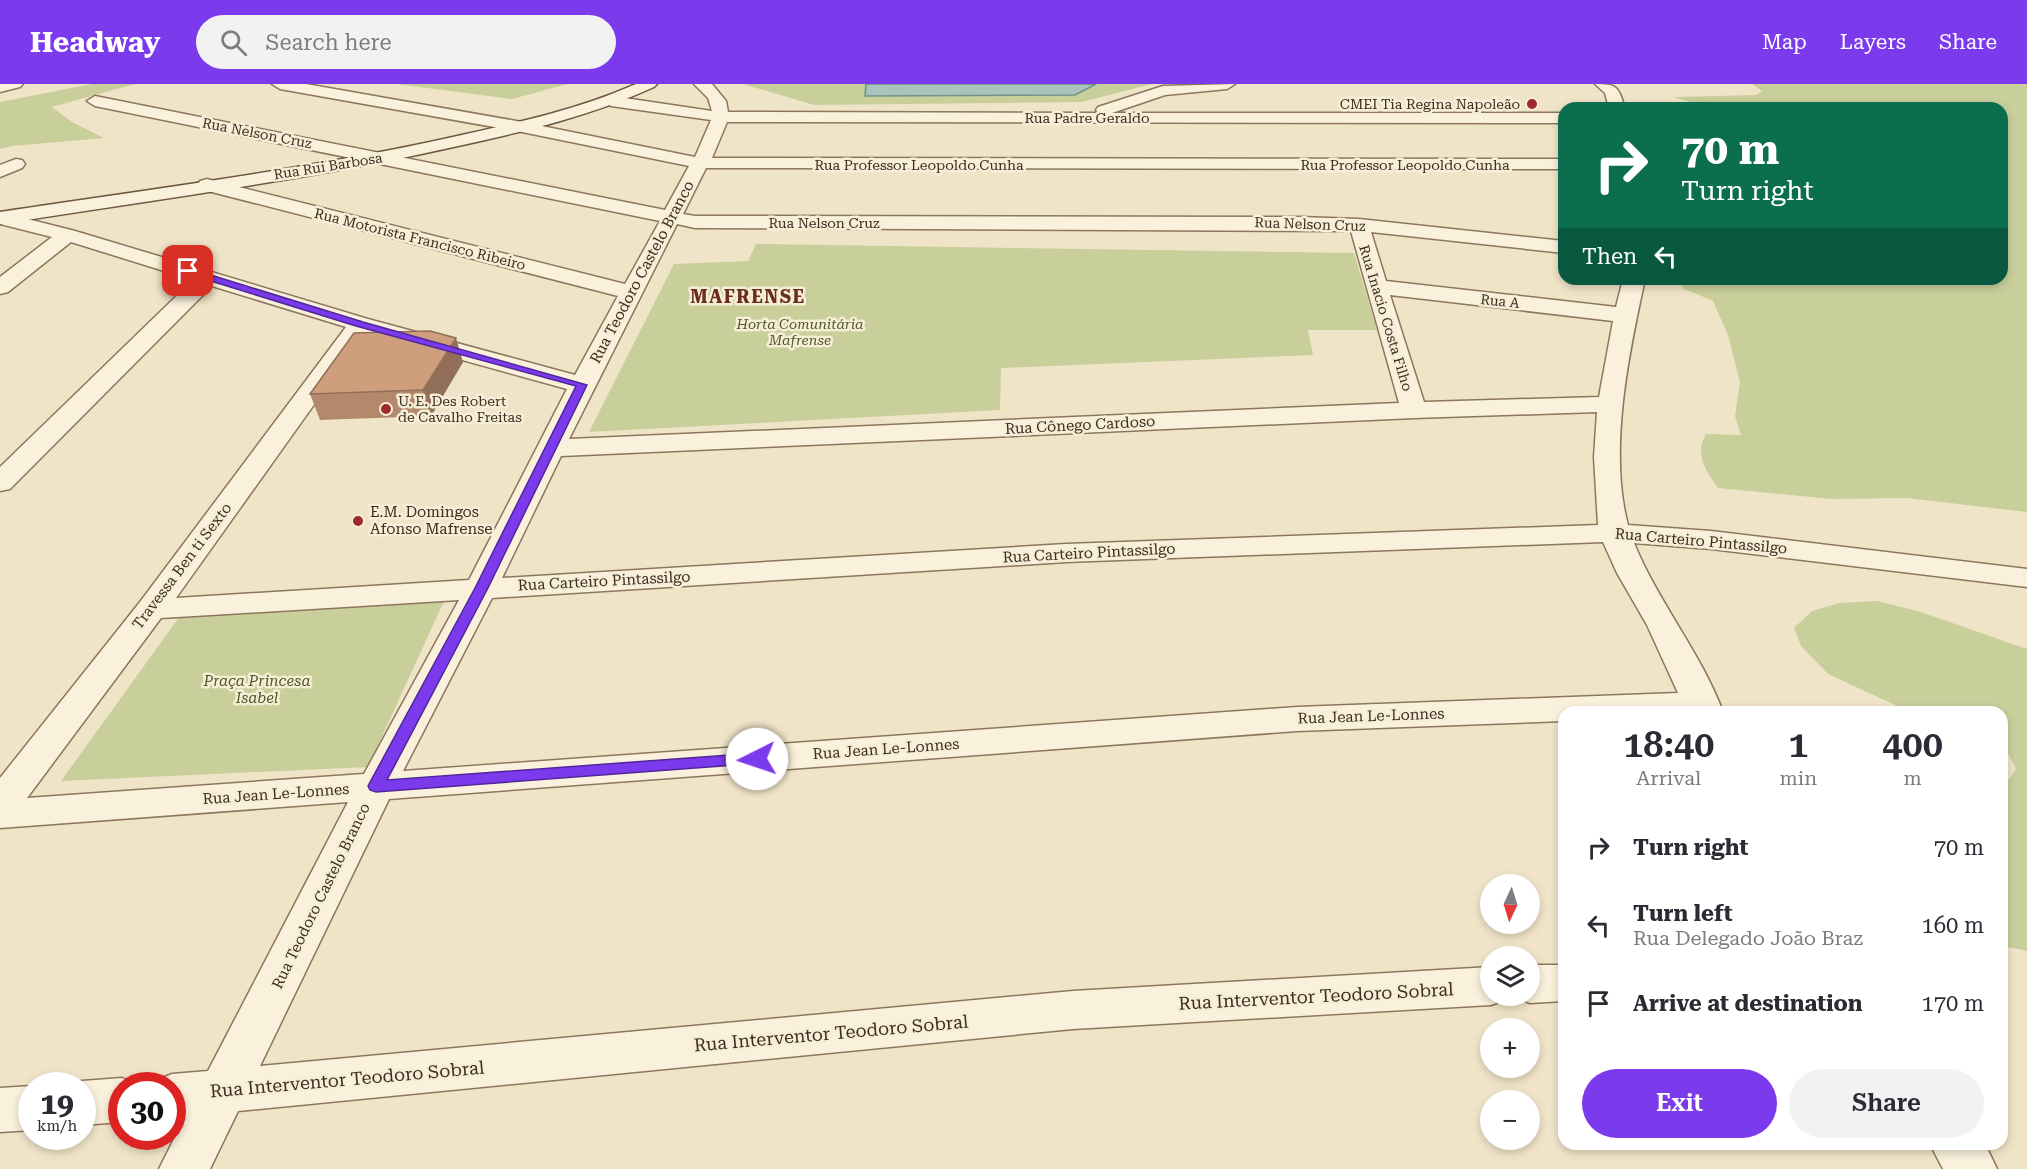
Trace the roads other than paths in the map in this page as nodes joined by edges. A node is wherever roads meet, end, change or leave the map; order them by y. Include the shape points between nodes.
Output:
1 (15, 84) edge
2 (280, 84) edge
3 (649, 84) edge
4 (702, 84) edge
5 (1214, 84) edge
6 (1227, 84) edge
7 (1603, 84) edge
8 (0, 87) edge
9 (611, 100) junction
10 (95, 101) dead end
11 (1615, 102) edge
12 (722, 117) junction
13 (1083, 118) junction
14 (1558, 118) edge
15 (522, 127) junction
16 (382, 158) junction
17 (700, 163) junction
18 (1558, 164) edge
19 (207, 185) junction
20 (1, 218) edge
21 (672, 219) junction
22 (1359, 225) junction
23 (68, 235) junction
24 (1558, 246) edge
25 (208, 277) junction
26 (1632, 285) edge
27 (0, 287) edge
28 (1376, 287) junction
29 (632, 293) junction
30 (1624, 315) junction
31 (360, 324) junction
32 (582, 385) junction
33 (1609, 404) junction
34 (1414, 410) junction
35 (551, 448) junction
36 (0, 483) edge
37 (1614, 532) junction
38 (2027, 578) edge
39 (481, 588) junction
40 (151, 609) junction
41 (1702, 706) edge
42 (1558, 712) edge
43 (376, 786) junction
44 (0, 805) edge
45 (0, 814) edge
46 (1558, 983) edge
47 (1540, 984) edge
48 (1480, 987) edge
49 (224, 1091) junction
50 (186, 1095) edge
51 (18, 1108) edge
52 (0, 1110) edge
53 (1959, 1150) edge
54 (184, 1169) edge
55 (1972, 1169) edge

1 - 8 street
2 - 15 street, Rua Professor Leopoldo Cunha
3 - 9 street, Rua Rui Barbosa
4 - 12 street via 716,98
5 - 6 street
5 - 13 street via 1163,91
7 - 11 street via 1612,91
9 - 12 street, Rua Padre Geraldo
9 - 15 street, Rua Rui Barbosa
10 - 16 street, Rua Nelson Cruz
12 - 13 street, Rua Padre Geraldo
12 - 17 street, Rua Teodoro Castelo Branco
13 - 14 street, Rua Padre Geraldo
15 - 16 street, Rua Rui Barbosa
15 - 17 street, Rua Professor Leopoldo Cunha
16 - 19 street, Rua Rui Barbosa
16 - 21 street, Rua Nelson Cruz
17 - 18 street, Rua Professor Leopoldo Cunha
17 - 21 street, Rua Teodoro Castelo Branco
19 - 20 street, Rua Rui Barbosa
19 - 29 street, Rua Motorista Francisco Ribeiro
20 - 23 street
21 - 22 street, Rua Nelson Cruz via 739,223
21 - 29 street, Rua Teodoro Castelo Branco
22 - 24 street, Rua Nelson Cruz
22 - 28 street, Rua Inacio Costa Filho
23 - 25 street
23 - 27 street
25 - 31 street
25 - 36 street
26 - 30 street
28 - 30 street, Rua A
28 - 34 street, Rua Inacio Costa Filho
29 - 32 street, Rua Teodoro Castelo Branco
30 - 33 street
31 - 32 street
31 - 40 street, Travessa Ben ti Sexto
32 - 35 street, Rua Teodoro Castelo Branco
33 - 34 street, Rua Cônego Cardoso
33 - 37 street via 1609,505
34 - 35 street, Rua Cônego Cardoso
35 - 39 street, Rua Teodoro Castelo Branco
37 - 38 street, Rua Carteiro Pintassilgo
37 - 39 street, Rua Carteiro Pintassilgo via 1066,553
37 - 41 street
39 - 40 street, Rua Carteiro Pintassilgo
39 - 43 street, Rua Teodoro Castelo Branco
40 - 44 street, Travessa Ben ti Sexto
42 - 43 street, Rua Jean Le-Lonnes via 1297,719
43 - 45 street, Rua Jean Le-Lonnes
43 - 49 street, Rua Teodoro Castelo Branco
46 - 47 street
48 - 49 street, Rua Interventor Teodoro Sobral via 1073,1010
49 - 50 street, Rua Interventor Teodoro Sobral
49 - 54 street, Rua Teodoro Castelo Branco
51 - 52 street
53 - 55 street

